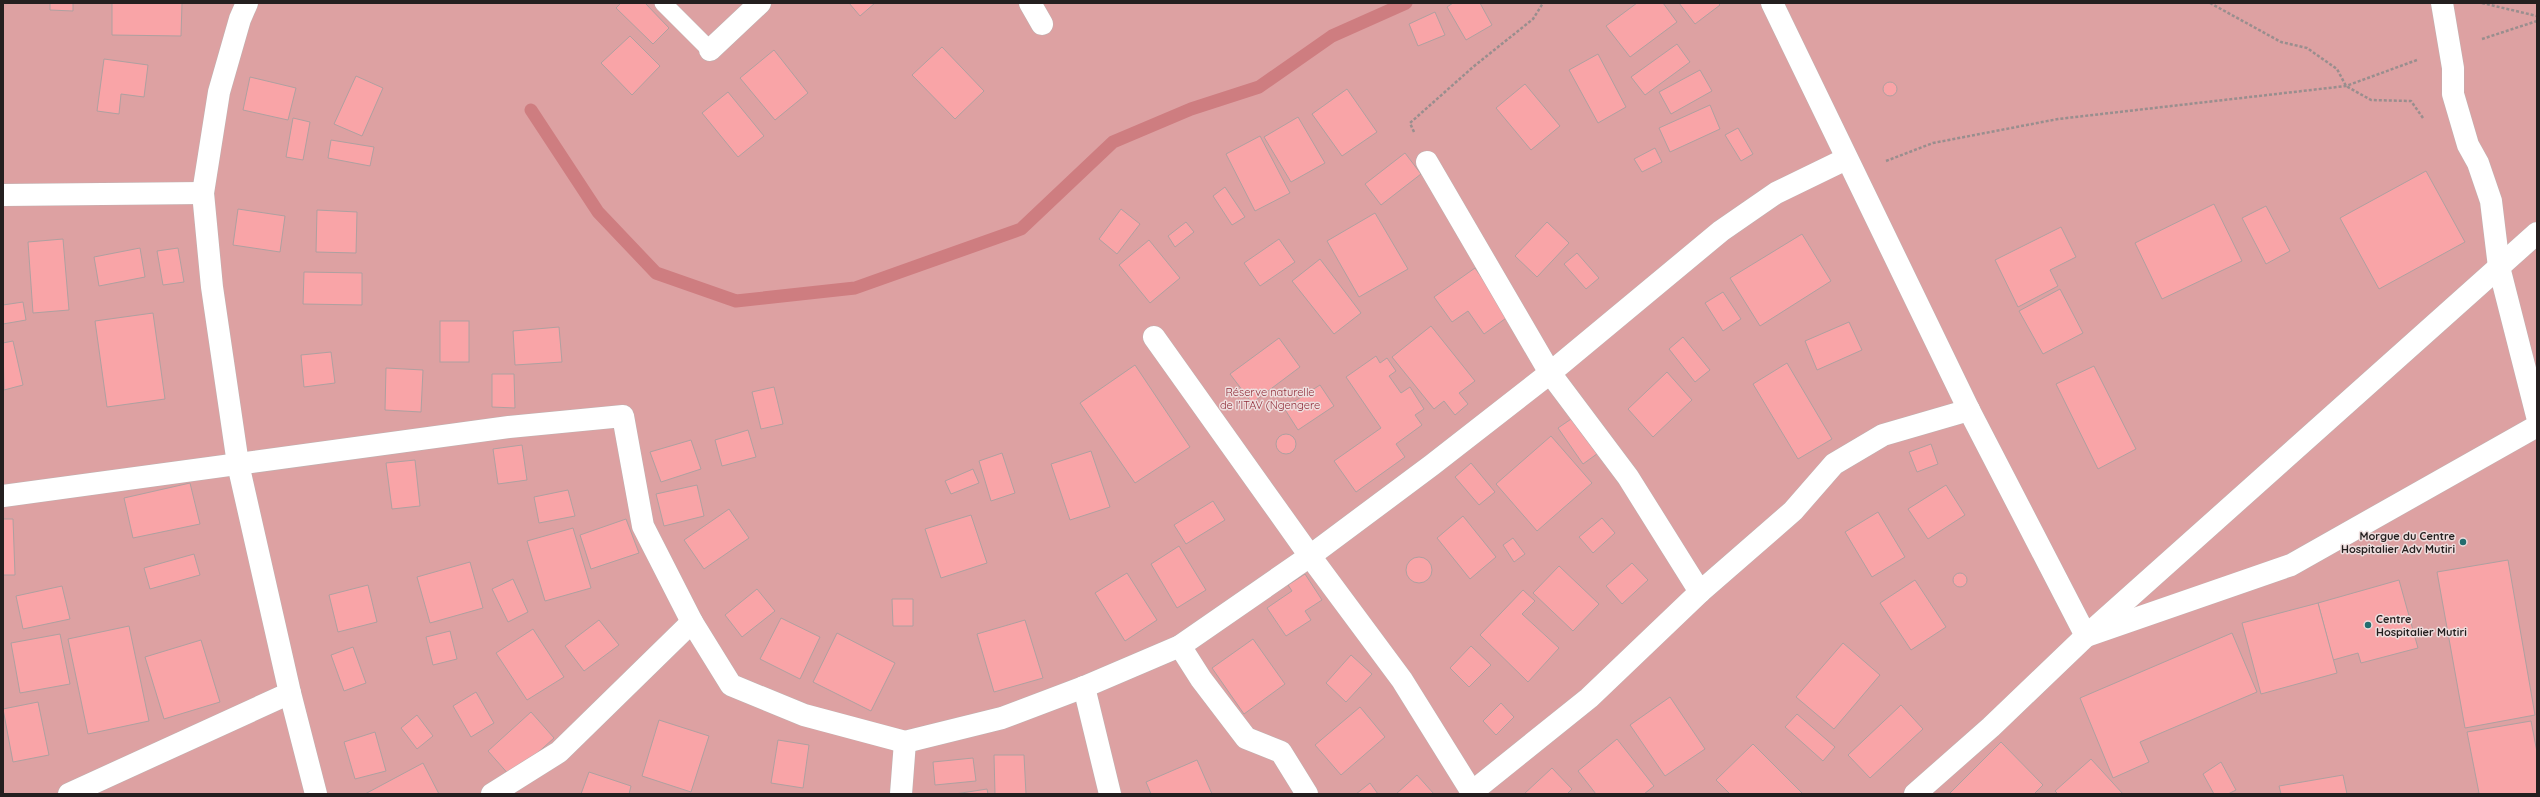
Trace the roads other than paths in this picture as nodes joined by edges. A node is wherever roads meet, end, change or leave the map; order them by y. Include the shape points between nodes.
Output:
1 (247, 3) edge
2 (663, 3) edge
3 (760, 3) edge
4 (1030, 3) edge
5 (1772, 3) edge
6 (2442, 3) edge
7 (1042, 24) dead end
8 (710, 50) joint
9 (1846, 159) junction
10 (1427, 162) road end
11 (202, 193) junction
12 (3, 195) edge
13 (2537, 233) edge
14 (2499, 267) junction
15 (1154, 337) dead end
16 (1550, 373) junction
17 (1969, 410) junction
18 (2537, 416) edge
19 (2537, 426) edge
20 (238, 464) junction
21 (3, 496) edge
22 (1310, 556) junction
23 (1700, 592) junction
24 (692, 622) junction
25 (2086, 636) junction
26 (1180, 646) junction
27 (1084, 687) junction
28 (290, 693) junction
29 (905, 742) junction
30 (1473, 793) edge
31 (69, 794) edge
32 (316, 794) edge
33 (492, 794) edge
34 (901, 794) edge
35 (1110, 794) edge
36 (1307, 794) edge
37 (1915, 794) edge

1 - 11 street via 219,92
2 - 8 lane
3 - 8 street
4 - 7 street
5 - 9 street
6 - 14 street via 2453,68 2453,94 2468,145 2478,163 2491,201
9 - 16 street via 1776,193 1721,231
9 - 17 street
10 - 16 street
11 - 12 street
11 - 20 street via 212,287
13 - 14 street
14 - 18 street
14 - 25 street
15 - 22 street
16 - 22 street
16 - 23 street via 1628,477
17 - 23 street via 1883,436 1834,464 1793,511
17 - 25 street
19 - 25 street via 2291,565
20 - 21 street
20 - 24 street via 509,427 623,416 643,526
20 - 28 street
22 - 26 street
22 - 30 street via 1402,680
23 - 30 street via 1589,698
24 - 29 street via 731,685 804,715
24 - 33 street via 559,752
25 - 37 street via 1991,727
26 - 27 street
26 - 36 street via 1246,738 1281,752
27 - 29 street via 1002,718
27 - 35 street
28 - 31 street
28 - 32 street
29 - 34 street

